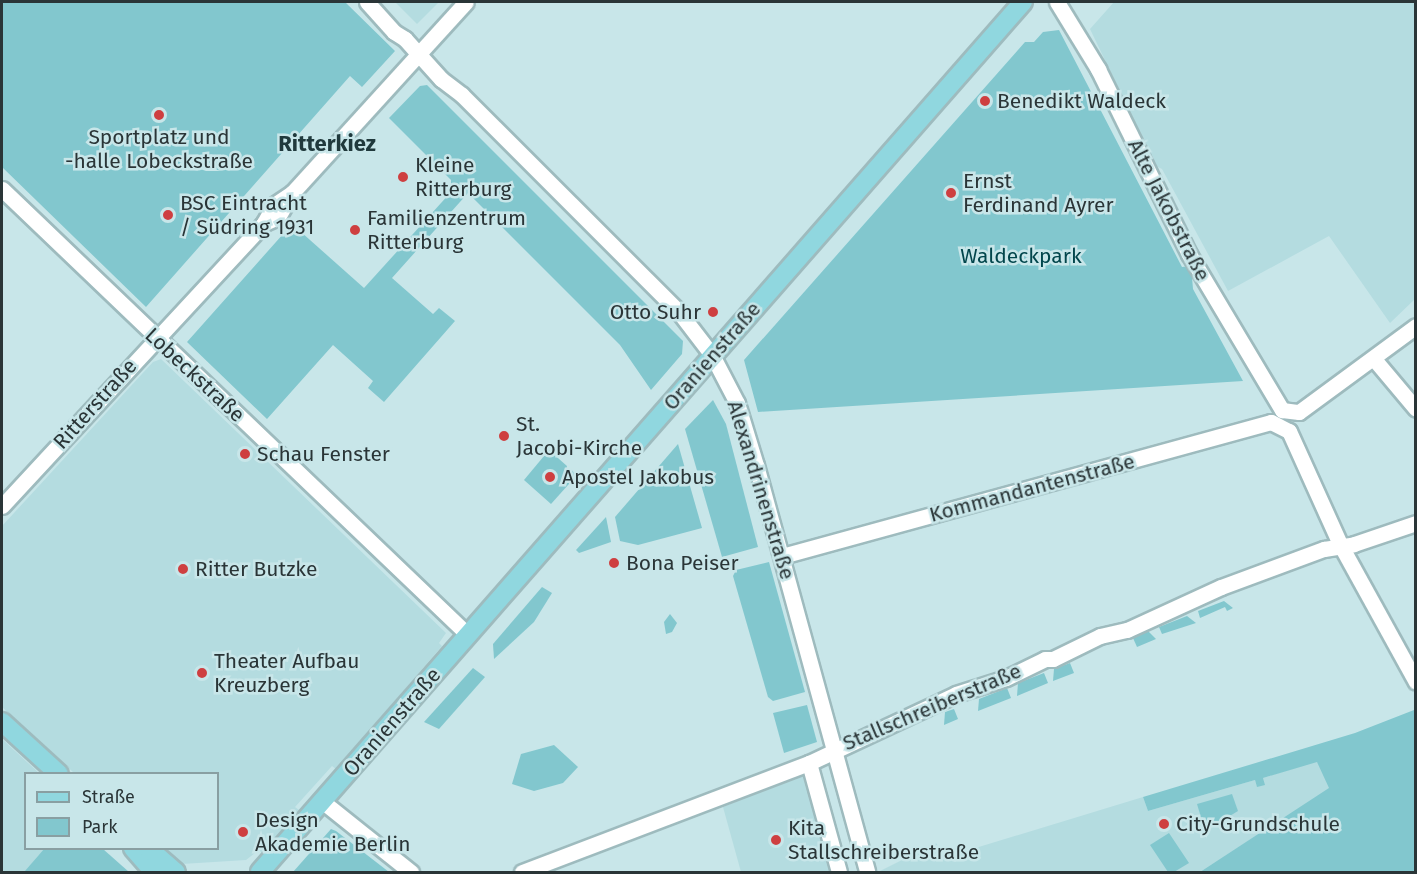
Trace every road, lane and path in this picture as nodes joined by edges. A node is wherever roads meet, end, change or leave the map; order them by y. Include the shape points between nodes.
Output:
1 (368, 2) edge
2 (466, 2) edge
3 (1023, 2) edge
4 (1058, 2) edge
5 (419, 53) junction
6 (2, 189) edge
7 (1416, 326) edge
8 (156, 339) junction
9 (712, 356) junction
10 (1374, 358) junction
11 (1416, 409) edge
12 (1285, 419) junction
13 (2, 506) edge
14 (1416, 523) edge
15 (1341, 546) junction
16 (782, 556) junction
17 (468, 635) junction
18 (1416, 682) edge
19 (2, 722) edge
20 (834, 749) junction
21 (809, 763) junction
22 (57, 772) edge
23 (322, 801) junction
24 (134, 850) edge
25 (149, 850) edge
26 (154, 873) edge
27 (176, 873) edge
28 (260, 873) edge
29 (411, 873) edge
30 (522, 873) edge
31 (839, 873) edge
32 (867, 873) edge

1 - 5 street, Alexandrinenstraße via 394,33
2 - 5 street, Ritterstraße
3 - 9 main road, Oranienstraße
4 - 12 street, Alte Jakobstraße via 1098,69 1195,264
5 - 8 street, Ritterstraße via 292,193 278,217 264,223
5 - 9 street, Alexandrinenstraße via 448,77 679,312
6 - 8 street, Lobeckstraße
7 - 10 street, Kommandantenstraße
8 - 13 street, Ritterstraße
8 - 17 street, Lobeckstraße
9 - 16 street, Alexandrinenstraße via 742,417
9 - 17 main road, Oranienstraße
10 - 11 street
10 - 12 street, Kommandantenstraße
12 - 15 street, Alte Jakobstraße
12 - 16 street, Kommandantenstraße
14 - 15 street, Stallschreiberstraße
15 - 18 street, Alte Jakobstraße
15 - 20 street, Stallschreiberstraße via 1212,591 1196,602 956,694
16 - 20 street, Alexandrinenstraße
17 - 23 main road, Oranienstraße
19 - 22 main road
20 - 21 street, Stallschreiberstraße
20 - 32 street, Alexandrinenstraße
21 - 30 street, Stallschreiberstraße
21 - 31 street
23 - 28 main road, Oranienstraße
23 - 29 street
24 - 26 main road
25 - 27 main road

